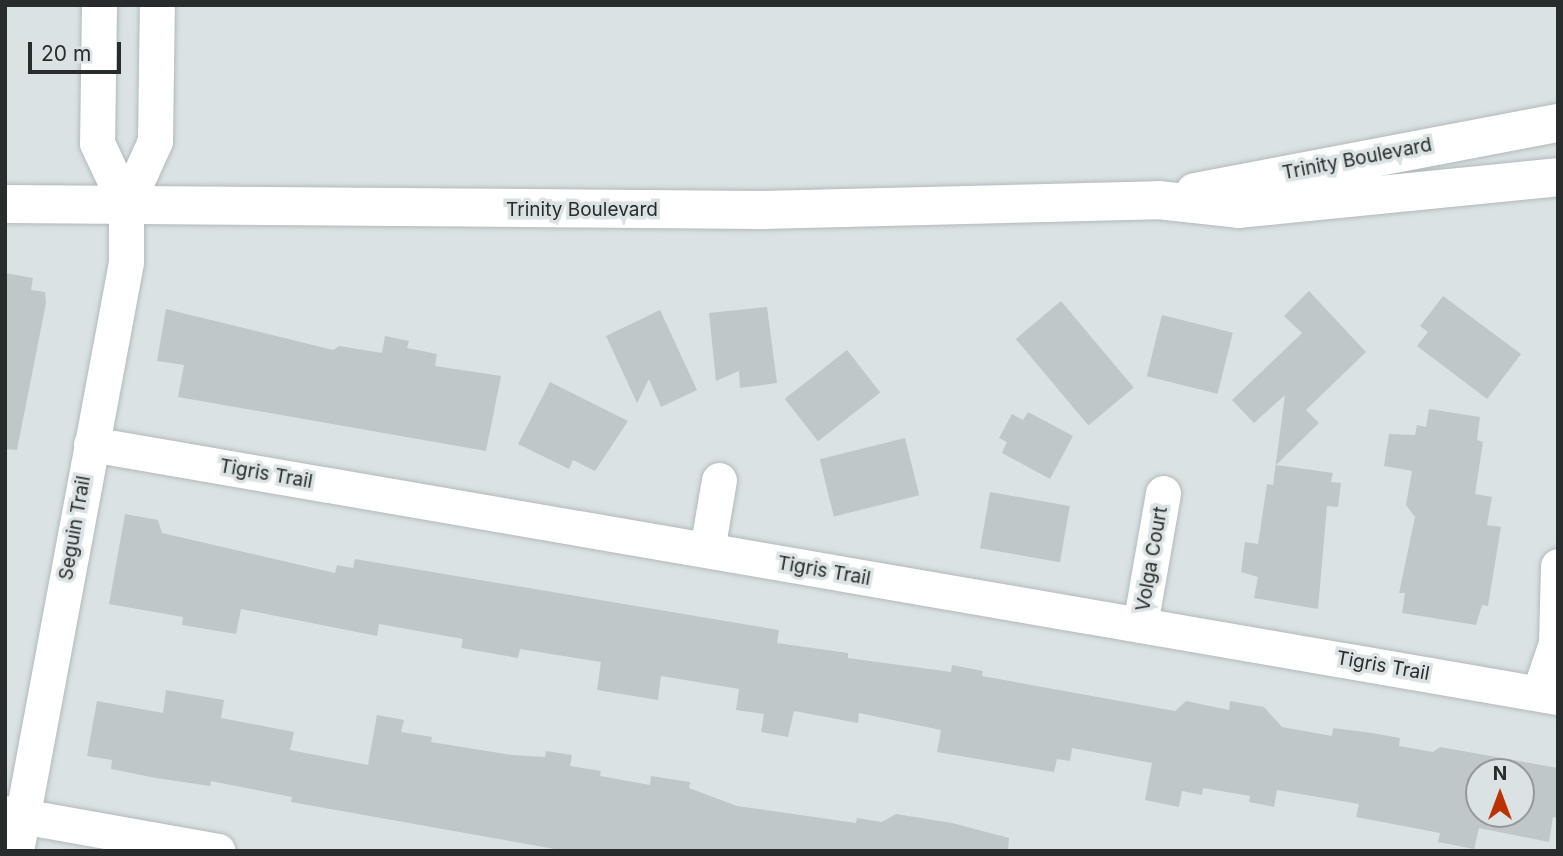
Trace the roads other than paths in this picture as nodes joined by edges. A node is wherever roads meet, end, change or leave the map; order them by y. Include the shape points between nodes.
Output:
1 (99, 5) edge
2 (157, 5) edge
3 (1558, 123) edge
4 (1558, 177) edge
5 (1158, 200) junction
6 (5, 204) edge
7 (126, 205) junction
8 (91, 444) junction
9 (719, 480) dead end
10 (1163, 494) dead end
11 (707, 550) junction
12 (1558, 566) edge
13 (1140, 625) junction
14 (1548, 695) edge
15 (14, 814) edge
16 (16, 851) edge
17 (218, 851) edge

1 - 7 street via 97,143
2 - 7 street via 155,141
3 - 5 main road, Trinity Boulevard
4 - 5 main road, Trinity Boulevard via 1252,208
5 - 7 main road, Trinity Boulevard via 762,210
6 - 7 main road, Trinity Boulevard
7 - 8 street, Seguin Trail via 126,262
8 - 11 street, Tigris Trail
8 - 15 street, Seguin Trail
9 - 11 street
10 - 13 street, Volga Court
11 - 13 street, Tigris Trail
12 - 14 street via 1556,643
13 - 14 street, Tigris Trail
15 - 16 street, Seguin Trail
15 - 17 street

